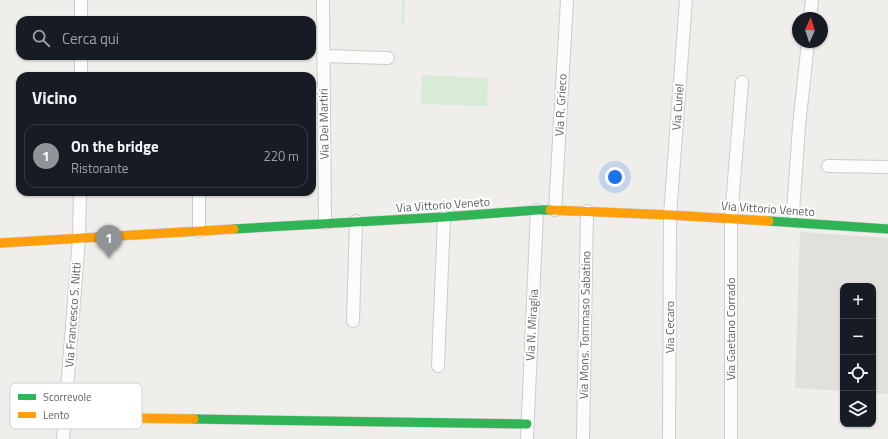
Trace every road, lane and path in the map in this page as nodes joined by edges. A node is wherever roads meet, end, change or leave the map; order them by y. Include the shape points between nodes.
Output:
1 (81, 0) edge
2 (323, 0) edge
3 (568, 0) edge
4 (686, 0) edge
5 (812, 0) edge
6 (811, 12) edge
7 (81, 16) edge
8 (807, 48) edge
9 (323, 56) junction
10 (388, 58) dead end
11 (81, 60) edge
12 (81, 72) edge
13 (742, 82) dead end
14 (828, 166) dead end
15 (888, 167) edge
16 (80, 196) edge
17 (199, 196) edge
18 (537, 210) junction
19 (555, 210) junction
20 (587, 211) junction
21 (793, 212) dead end
22 (670, 215) junction
23 (444, 217) junction
24 (731, 218) junction
25 (356, 222) junction
26 (325, 223) junction
27 (888, 229) edge
28 (199, 231) junction
29 (79, 238) junction
30 (0, 243) edge
31 (353, 320) dead end
32 (438, 366) dead end
33 (68, 383) edge
34 (142, 418) edge
35 (527, 424) junction
36 (64, 429) edge
37 (63, 439) edge
38 (527, 439) edge
39 (583, 439) edge
40 (669, 439) edge
41 (731, 439) edge

1 - 7 street
2 - 9 street, Via Dei Martiri
3 - 19 street, Via R. Grieco
4 - 22 street, Via Curiel
5 - 6 street
8 - 21 street
9 - 10 street
9 - 26 street, Via Dei Martiri
11 - 12 street
13 - 24 street, Via Gaetano Corrado
14 - 15 street
16 - 29 street, Via Francesco S. Nitti
17 - 28 street
18 - 19 street, Via Vittorio Veneto
18 - 23 street, Via Vittorio Veneto
18 - 35 street, Via N. Miraglia
19 - 20 street, Via Vittorio Veneto
20 - 22 street, Via Vittorio Veneto
20 - 39 street, Via Mons. Tommaso Sabatino
22 - 24 street, Via Vittorio Veneto
22 - 40 street, Via Cecaro
23 - 25 street, Via Vittorio Veneto
23 - 32 street
24 - 27 street, Via Vittorio Veneto
24 - 41 street, Via Gaetano Corrado
25 - 26 street, Via Vittorio Veneto
25 - 31 street
26 - 28 street, Via Vittorio Veneto
28 - 29 street, Via Vittorio Veneto
29 - 30 street, Via Vittorio Veneto
29 - 33 street, Via Francesco S. Nitti
34 - 35 street
35 - 38 street, Via N. Miraglia
36 - 37 street, Via Francesco S. Nitti

